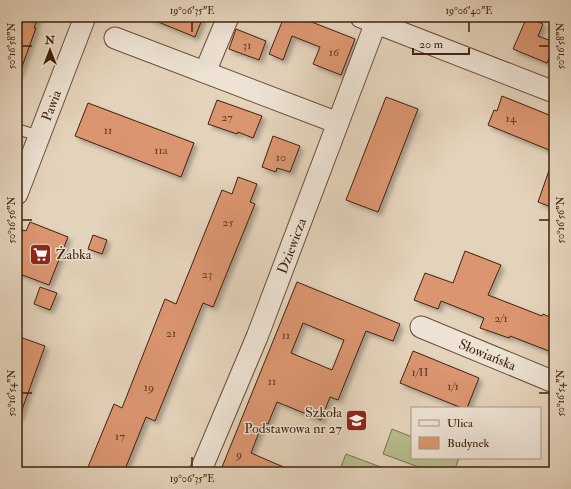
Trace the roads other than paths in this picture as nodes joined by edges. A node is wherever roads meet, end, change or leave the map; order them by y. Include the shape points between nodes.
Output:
1 (85, 17) edge
2 (228, 17) edge
3 (372, 19) edge
4 (115, 38) dead end
5 (205, 72) junction
6 (554, 92) edge
7 (338, 123) junction
8 (17, 129) edge
9 (39, 136) junction
10 (17, 194) edge
11 (422, 327) dead end
12 (554, 382) edge
13 (200, 472) edge

1 - 9 street, Pawia
2 - 5 street
3 - 6 street
3 - 7 street, Dziewicza
4 - 5 street
5 - 7 street
7 - 13 street, Dziewicza via 258,337
8 - 9 lane
9 - 10 street, Pawia
11 - 12 street, Słowiańska

